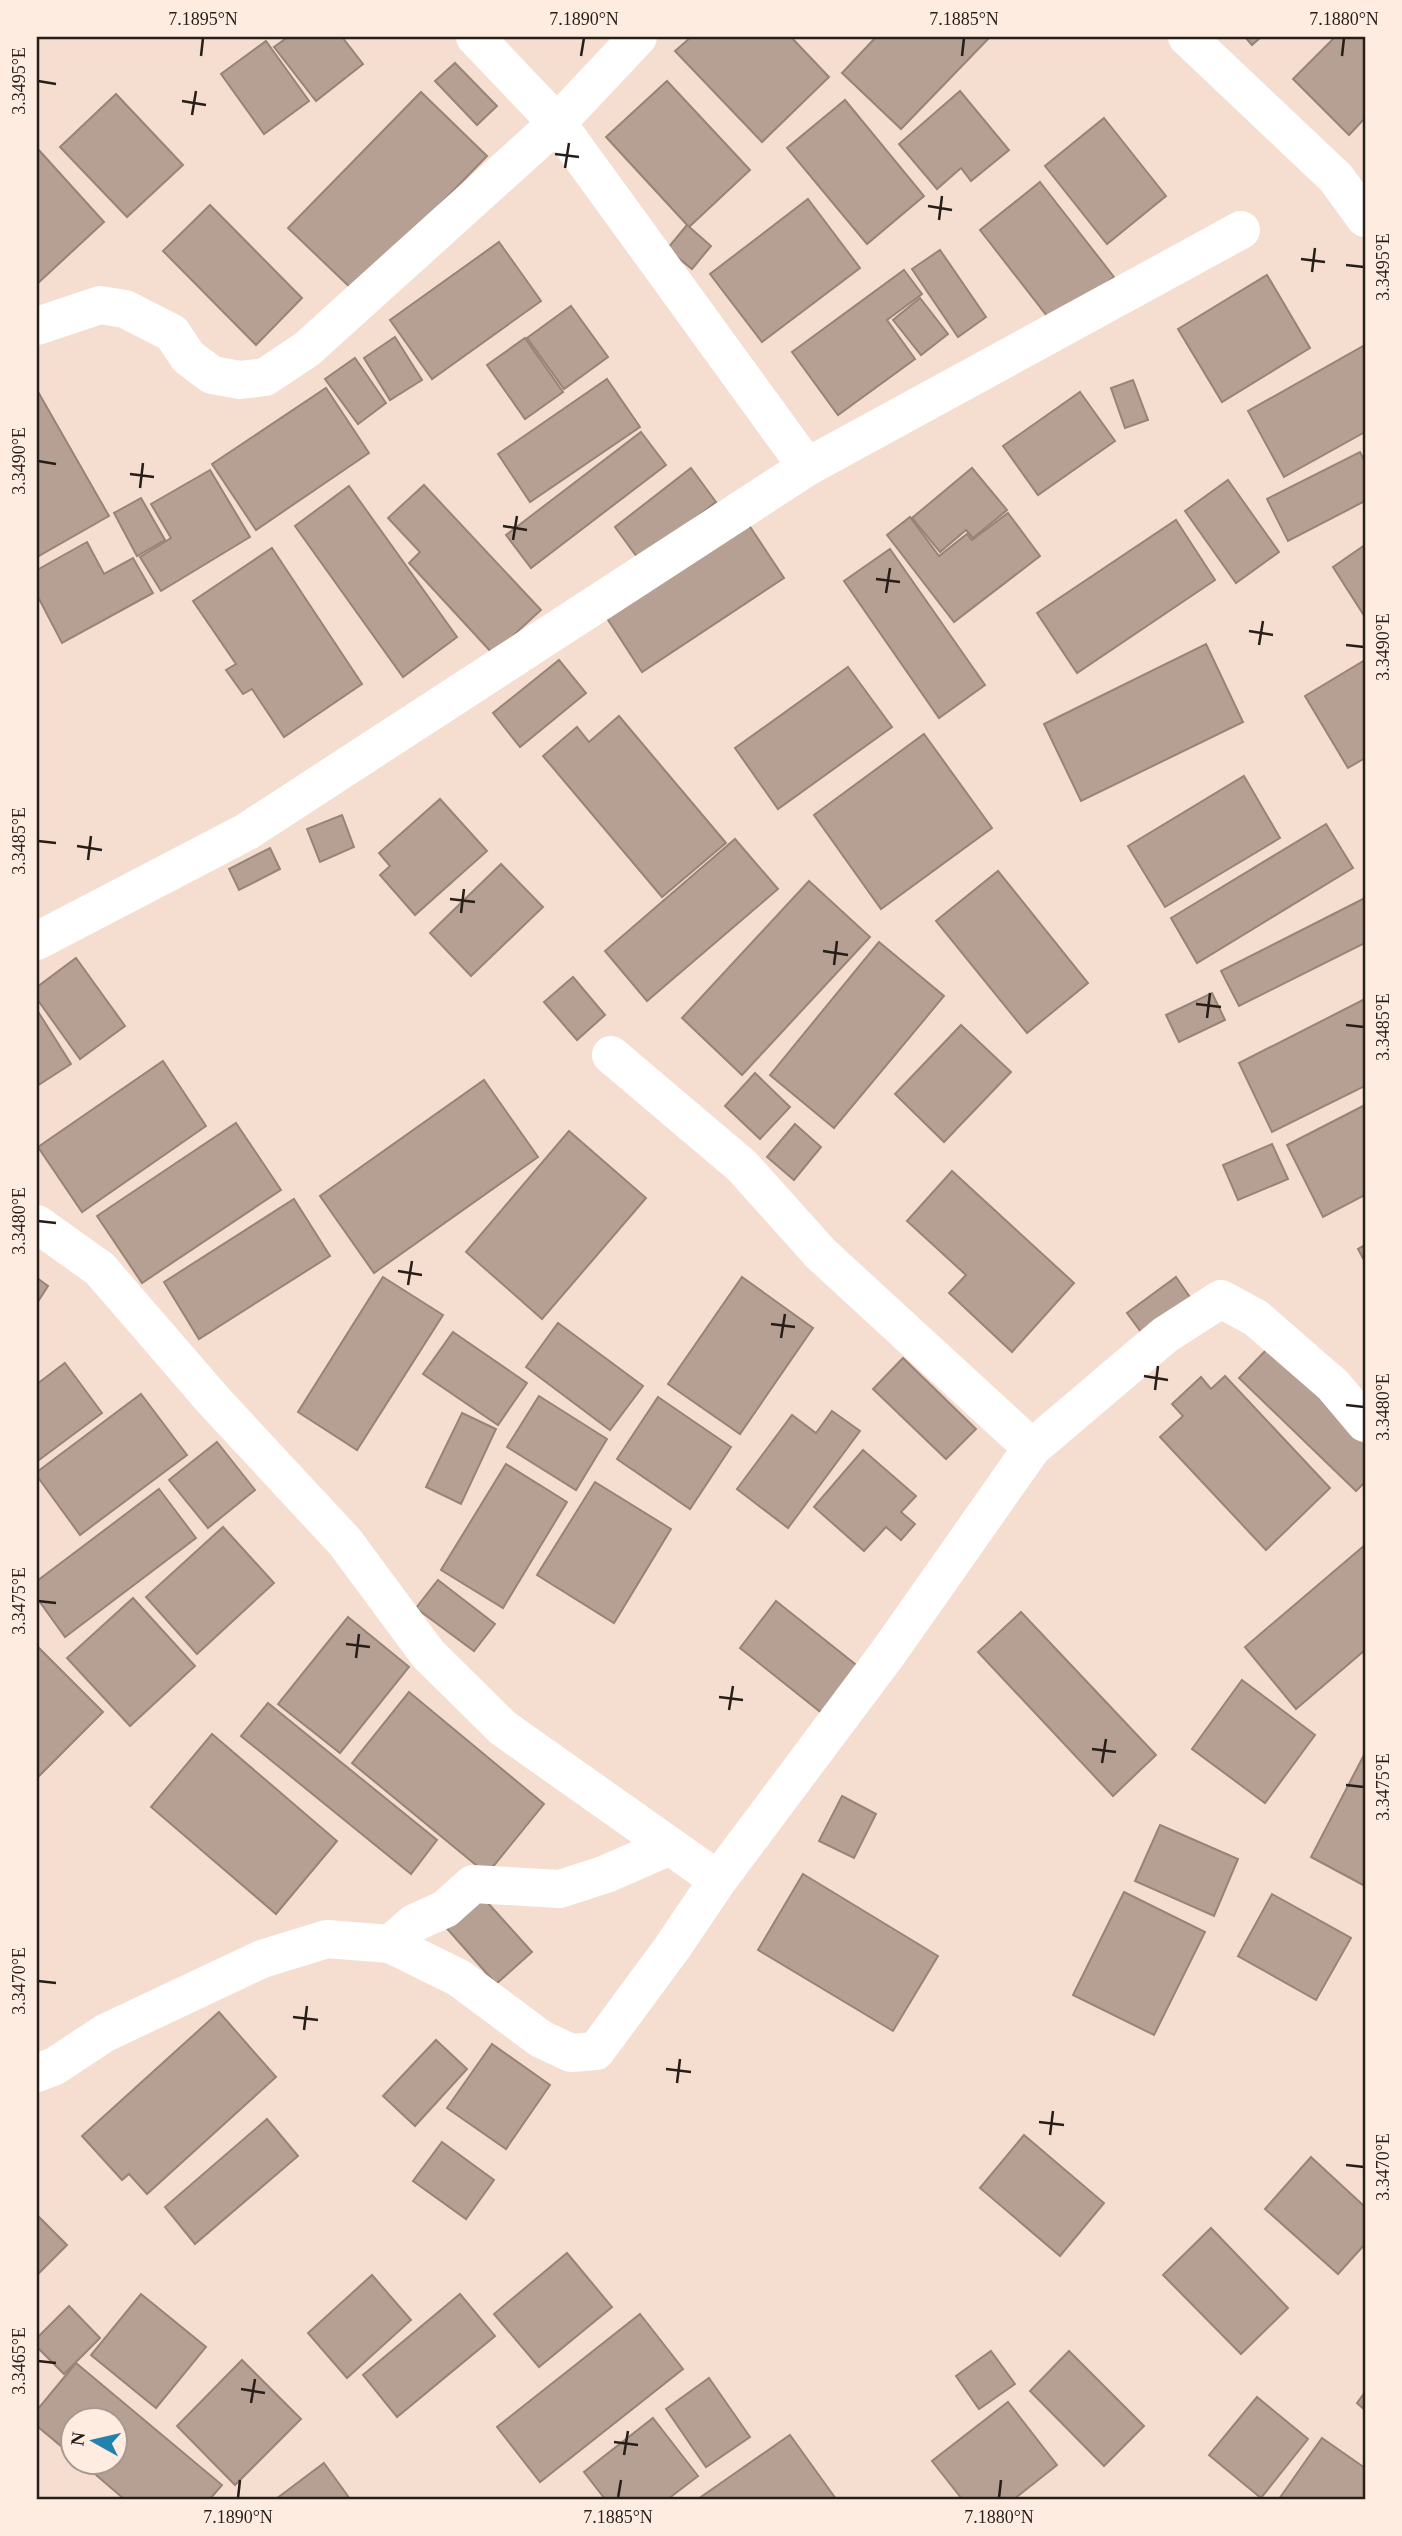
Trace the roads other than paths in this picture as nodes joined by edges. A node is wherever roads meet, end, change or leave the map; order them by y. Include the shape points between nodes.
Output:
1 (475, 37) edge
2 (638, 37) edge
3 (1186, 37) edge
4 (557, 123) junction
5 (1365, 218) edge
6 (1241, 230) dead end
7 (37, 326) edge
8 (807, 467) junction
9 (37, 940) edge
10 (611, 1055) dead end
11 (37, 1224) edge
12 (1365, 1423) edge
13 (1032, 1448) junction
14 (670, 1846) junction
15 (718, 1880) junction
16 (390, 1944) junction
17 (37, 2073) edge

1 - 4 street
2 - 4 street
3 - 5 street via 1336,178
4 - 7 street via 307,349 265,377 240,380 212,374 188,357 172,333 125,309 100,305
4 - 8 street
6 - 8 street
8 - 9 street via 246,832
10 - 13 street via 742,1166 821,1254
11 - 14 street via 100,1269 345,1542 428,1654 503,1728
12 - 13 street via 1333,1385 1256,1318 1221,1299 1165,1335
13 - 15 street via 888,1653
14 - 15 street
14 - 16 street via 560,1889 473,1884 445,1909 414,1923
15 - 16 street via 596,2051 571,2053 541,2039 460,1978
16 - 17 street via 327,1939 262,1959 105,2033

